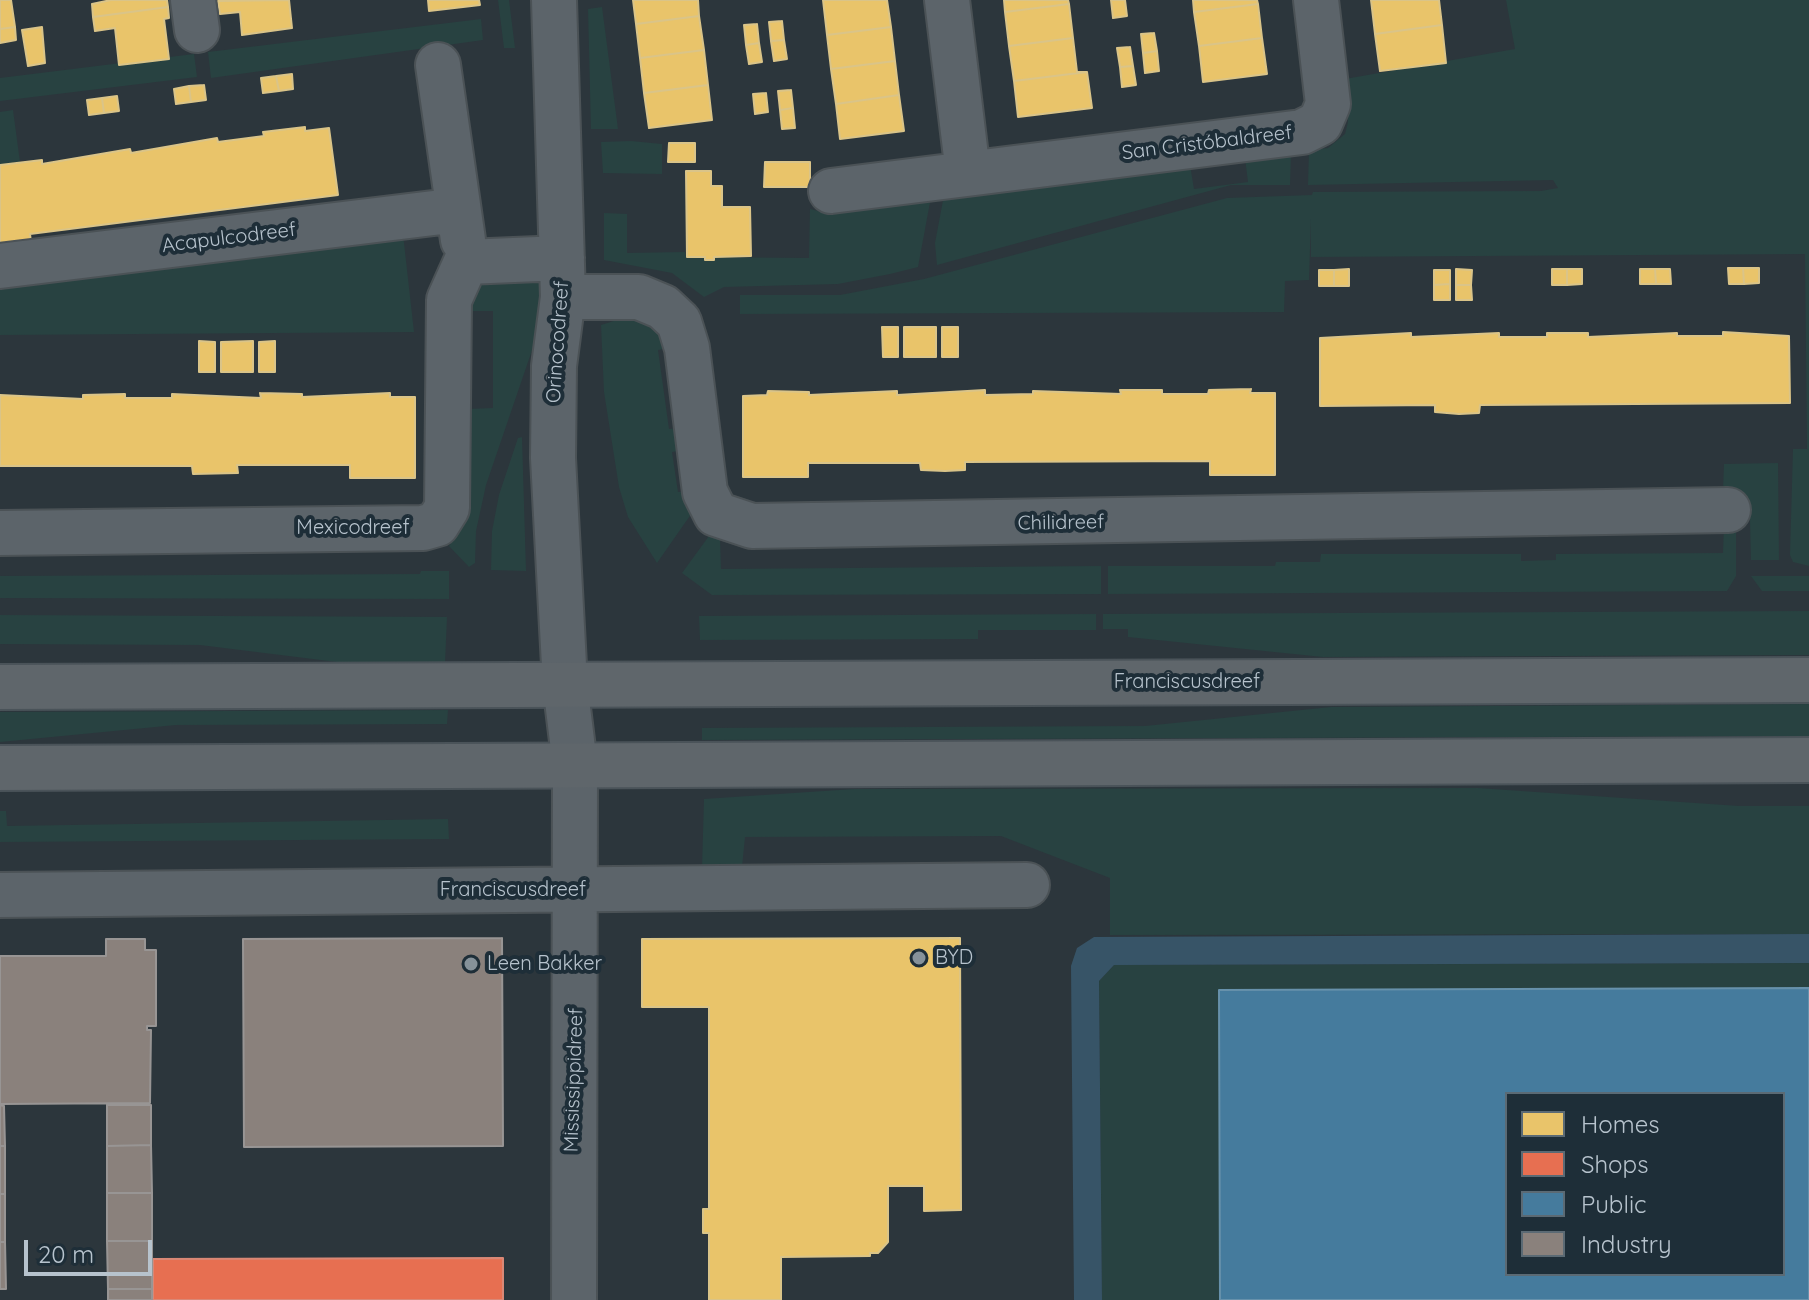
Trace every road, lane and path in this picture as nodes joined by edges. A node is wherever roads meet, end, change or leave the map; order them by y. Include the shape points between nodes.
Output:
1 (554, 0) edge
2 (947, 0) edge
3 (1316, 0) edge
4 (438, 65) dead end
5 (968, 173) junction
6 (831, 191) dead end
7 (458, 210) junction
8 (466, 262) junction
9 (0, 266) edge
10 (563, 278) junction
11 (1728, 510) dead end
12 (0, 533) edge
13 (1809, 680) edge
14 (565, 684) junction
15 (0, 687) edge
16 (1809, 760) edge
17 (575, 765) junction
18 (0, 768) edge
19 (1027, 885) dead end
20 (576, 890) junction
21 (0, 895) edge
22 (574, 1300) edge

1 - 10 street, Orinocodreef
2 - 5 street
3 - 5 street, San Cristóbaldreef via 1328,104 1320,123 1302,132
4 - 7 street
5 - 6 street, San Cristóbaldreef
7 - 8 street
7 - 9 street, Acapulcodreef
8 - 10 street
8 - 12 street, Mexicodreef via 449,300 447,508 437,524
10 - 11 street, Chilidreef via 639,297 663,307 679,322 705,492 716,514 752,526
10 - 14 street, Orinocodreef via 554,366 553,458
13 - 14 main road, Franciscusdreef
14 - 15 main road, Franciscusdreef
14 - 17 street
16 - 17 main road
17 - 18 main road
17 - 20 street, Mississippidreef
19 - 20 street, Franciscusdreef
20 - 21 street, Franciscusdreef
20 - 22 street, Mississippidreef

